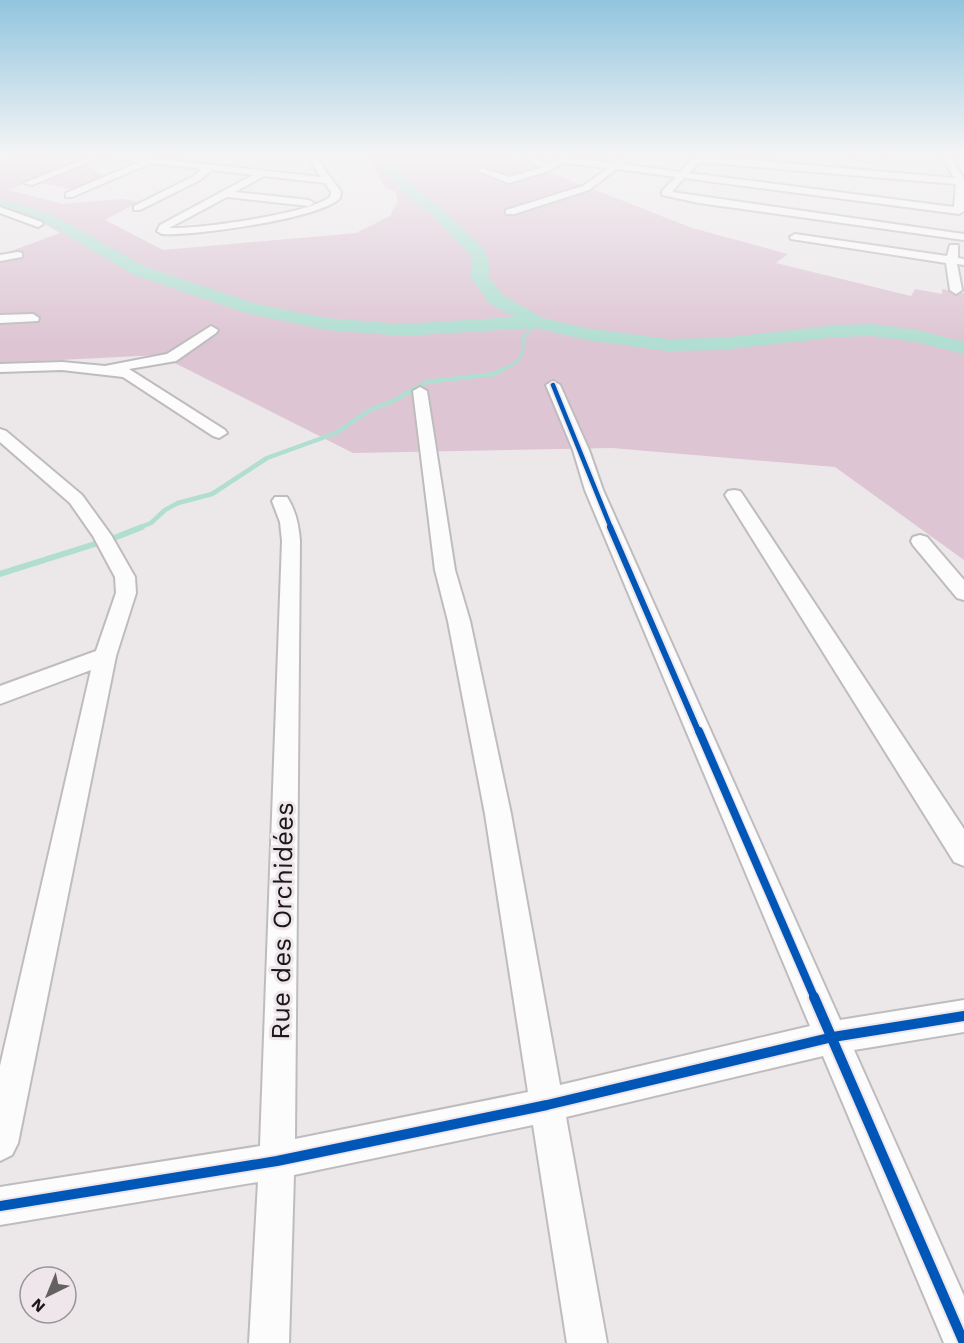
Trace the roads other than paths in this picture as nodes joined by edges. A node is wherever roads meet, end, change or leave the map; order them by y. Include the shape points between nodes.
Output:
1 (24, 219) edge
2 (180, 219) edge
3 (259, 219) edge
4 (821, 219) edge
5 (872, 219) edge
6 (38, 224) dead end
7 (959, 224) edge
8 (867, 236) junction
9 (795, 237) dead end
10 (18, 255) dead end
11 (0, 258) edge
12 (958, 261) edge
13 (956, 290) dead end
14 (33, 318) dead end
15 (0, 319) edge
16 (211, 330) dead end
17 (0, 368) edge
18 (104, 369) junction
19 (553, 386) dead end
20 (420, 391) dead end
21 (219, 433) dead end
22 (0, 434) edge
23 (734, 495) dead end
24 (281, 501) dead end
25 (920, 541) dead end
26 (964, 593) edge
27 (105, 656) junction
28 (0, 695) edge
29 (964, 853) edge
30 (964, 1016) edge
31 (833, 1037) junction
32 (547, 1105) junction
33 (0, 1140) edge
34 (277, 1161) junction
35 (0, 1206) edge
36 (964, 1342) edge
37 (269, 1343) edge
38 (587, 1343) edge

1 - 6 street
2 - 3 street via 162,231
4 - 8 street
5 - 8 street
7 - 8 street
7 - 12 street
8 - 9 street
8 - 12 street
10 - 11 street
12 - 13 street via 951,275
14 - 15 street
16 - 18 street via 171,358
17 - 18 street
18 - 21 street via 127,373
19 - 31 street via 582,450 594,490
20 - 32 street via 445,570 498,814
22 - 27 street via 76,500 102,534 125,577 126,593
23 - 29 street
24 - 34 street, Rue des Orchidées via 290,522 291,541
25 - 26 street
27 - 28 street
27 - 33 street
30 - 31 street
31 - 32 street
31 - 36 street
32 - 34 street
32 - 38 street
34 - 35 street
34 - 37 street, Rue des Orchidées

